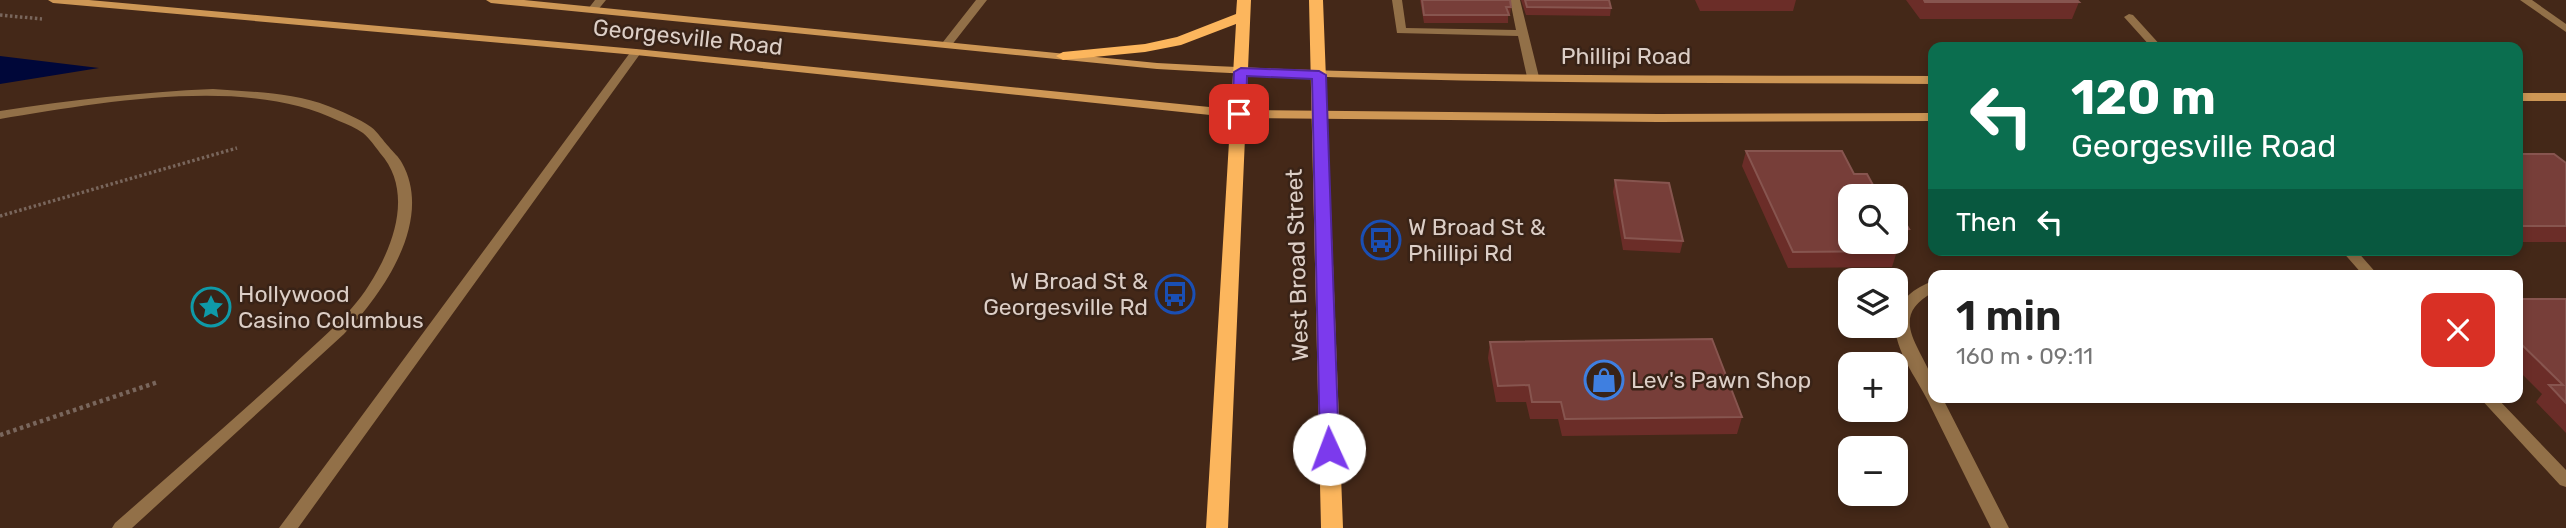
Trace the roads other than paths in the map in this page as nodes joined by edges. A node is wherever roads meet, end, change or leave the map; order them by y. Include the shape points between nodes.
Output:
1 (53, 0) edge
2 (491, 0) edge
3 (982, 0) edge
4 (1244, 0) edge
5 (1316, 0) edge
6 (1397, 0) edge
7 (1515, 0) edge
8 (2525, 0) edge
9 (597, 5) edge
10 (1243, 16) junction
11 (2129, 17) dead end
12 (2566, 29) edge
13 (1524, 33) junction
14 (2152, 42) edge
15 (947, 44) junction
16 (636, 52) junction
17 (1063, 56) junction
18 (1241, 72) junction
19 (1319, 75) junction
20 (1533, 77) junction
21 (1928, 80) edge
22 (2523, 97) edge
23 (2566, 97) edge
24 (1239, 114) junction
25 (0, 115) edge
26 (1319, 115) junction
27 (1928, 117) edge
28 (2354, 256) edge
29 (2366, 270) edge
30 (1928, 289) edge
31 (1928, 384) edge
32 (1937, 403) edge
33 (2493, 403) edge
34 (2566, 481) edge
35 (121, 528) edge
36 (288, 528) edge
37 (1217, 528) edge
38 (1332, 528) edge
39 (2000, 528) edge

1 - 16 main road, Georgesville Road
2 - 9 main road, Georgesville Road
3 - 15 street
4 - 10 main road
5 - 19 main road, West Broad Street
6 - 13 street via 1401,32
7 - 13 street
8 - 12 street
9 - 15 main road, Georgesville Road
10 - 17 main road via 1181,41
10 - 18 main road
11 - 14 street
13 - 20 street
15 - 17 main road, Georgesville Road
16 - 24 main road, Georgesville Road
16 - 36 street
17 - 18 main road, Georgesville Road
18 - 19 main road, Georgesville Road
18 - 24 main road
19 - 20 main road, Phillipi Road
19 - 26 main road, West Broad Street
20 - 21 main road, Phillipi Road
22 - 23 main road
24 - 26 main road, Georgesville Road
24 - 37 main road
25 - 35 street via 107,97 251,94 314,105 356,123 390,152 400,171 405,190 400,238 374,288 332,337 270,396
26 - 27 main road
26 - 38 main road, West Broad Street
28 - 29 street
30 - 31 street via 1914,295 1903,308 1900,325
32 - 39 street
33 - 34 street

